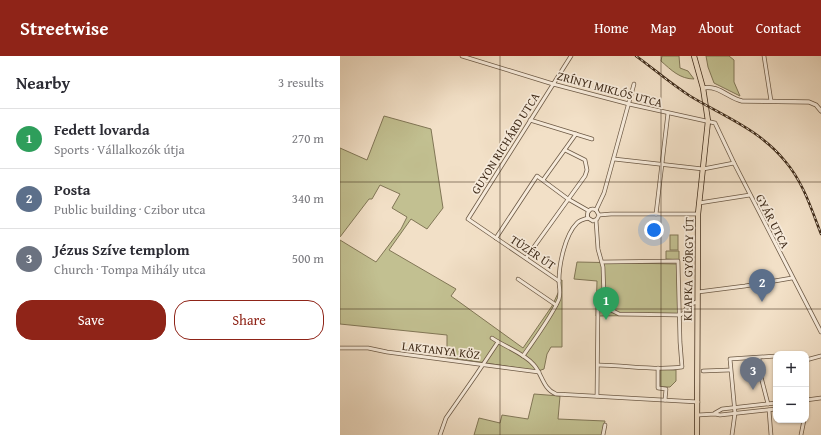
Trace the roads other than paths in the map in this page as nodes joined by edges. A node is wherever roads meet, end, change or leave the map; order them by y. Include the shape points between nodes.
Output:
1 (462, 56) edge
2 (571, 56) edge
3 (694, 56) edge
4 (764, 56) edge
5 (470, 57) edge
6 (553, 84) junction
7 (634, 84) dead end
8 (703, 88) junction
9 (771, 101) junction
10 (629, 104) junction
11 (821, 111) edge
12 (668, 114) junction
13 (530, 120) junction
14 (708, 121) junction
15 (576, 134) junction
16 (592, 139) dead end
17 (565, 150) junction
18 (614, 159) junction
19 (734, 163) junction
20 (662, 164) junction
21 (703, 169) junction
22 (543, 180) junction
23 (750, 195) junction
24 (568, 198) junction
25 (699, 203) junction
26 (596, 210) junction
27 (589, 211) junction
28 (656, 214) junction
29 (698, 214) junction
30 (599, 215) junction
31 (588, 218) junction
32 (468, 219) joint
33 (596, 220) junction
34 (496, 238) junction
35 (526, 258) junction
36 (603, 262) junction
37 (792, 278) junction
38 (518, 279) dead end
39 (559, 281) junction
40 (698, 292) junction
41 (604, 297) junction
42 (697, 302) junction
43 (556, 305) junction
44 (680, 314) junction
45 (821, 332) edge
46 (492, 338) dead end
47 (498, 342) junction
48 (340, 348) edge
49 (524, 356) junction
50 (773, 356) edge
51 (821, 356) edge
52 (759, 358) junction
53 (809, 359) edge
54 (482, 365) junction
55 (598, 365) junction
56 (658, 368) junction
57 (730, 370) junction
58 (703, 371) dead end
59 (539, 372) junction
60 (597, 396) junction
61 (821, 398) edge
62 (665, 400) junction
63 (809, 400) edge
64 (698, 402) junction
65 (773, 403) edge
66 (768, 404) junction
67 (734, 408) junction
68 (773, 409) edge
69 (769, 410) junction
70 (735, 413) junction
71 (715, 414) junction
72 (698, 415) junction
73 (803, 423) edge
74 (605, 425) dead end
75 (440, 435) edge
76 (603, 435) edge
77 (697, 435) edge
78 (732, 435) edge
79 (771, 435) edge
80 (801, 435) edge

1 - 5 street, ZRÍNYI MIKLÓS UTCA
2 - 6 street, GUYON RICHÁRD UTCA
3 - 8 main road, KLAPKA GYÖRGY ÚT
4 - 9 street
5 - 6 street, ZRÍNYI MIKLÓS UTCA
6 - 10 street, ZRÍNYI MIKLÓS UTCA
6 - 13 street, GUYON RICHÁRD UTCA
7 - 10 street
8 - 9 street via 718,89 742,101
8 - 14 main road, KLAPKA GYÖRGY ÚT
9 - 11 street via 809,102
10 - 12 street, ZRÍNYI MIKLÓS UTCA
10 - 18 street
12 - 14 street, ZRÍNYI MIKLÓS UTCA
12 - 20 street
13 - 15 street
13 - 32 street, GUYON RICHÁRD UTCA
14 - 19 street, GYÁR UTCA via 717,124
14 - 21 main road, KLAPKA GYÖRGY ÚT
15 - 16 street
15 - 17 street
17 - 22 street
17 - 24 street via 585,160 587,164 585,176
18 - 20 street
18 - 26 street
19 - 21 street
19 - 23 street, GYÁR UTCA
20 - 21 street
20 - 28 street
21 - 25 main road, KLAPKA GYÖRGY ÚT
22 - 24 street
22 - 34 street via 537,176
23 - 25 street
23 - 37 street, GYÁR UTCA
24 - 27 street
24 - 35 street
25 - 29 main road, KLAPKA GYÖRGY ÚT
26 - 27 street
26 - 30 street
27 - 31 street
28 - 29 street
28 - 30 street
29 - 40 main road, KLAPKA GYÖRGY ÚT
30 - 33 street
31 - 33 street
31 - 39 street via 577,223 567,239
32 - 34 street, TÜZÉR ÚT
33 - 36 street via 599,256
34 - 35 street, TÜZÉR ÚT
35 - 39 street, TÜZÉR ÚT
36 - 41 street
36 - 44 street via 678,261
37 - 40 street
37 - 45 street, GYÁR UTCA
38 - 43 street
39 - 43 street via 560,293
40 - 42 main road, KLAPKA GYÖRGY ÚT
41 - 44 street via 609,309 619,314
41 - 55 street via 598,302
42 - 44 street via 688,305 683,314
42 - 64 main road, KLAPKA GYÖRGY ÚT
43 - 49 street
44 - 56 street via 682,367
46 - 47 street
47 - 49 street
47 - 54 street
48 - 54 street, LAKTANYA KÖZ via 368,348
49 - 59 street
50 - 52 street
51 - 53 street
52 - 57 street via 730,359
52 - 66 street
54 - 59 street, LAKTANYA KÖZ
54 - 75 street via 446,418
55 - 56 street
55 - 60 street
56 - 62 street via 658,388 666,389
57 - 58 street
57 - 67 street
59 - 60 street via 547,387 554,393
60 - 62 street
61 - 63 street
62 - 64 street
64 - 72 main road, KLAPKA GYÖRGY ÚT
65 - 66 street
66 - 67 street
67 - 70 street
67 - 71 street via 722,409
68 - 69 street
69 - 70 street
69 - 79 street
70 - 71 street
70 - 78 street
71 - 72 street
72 - 77 main road, KLAPKA GYÖRGY ÚT
73 - 80 street
74 - 76 street

